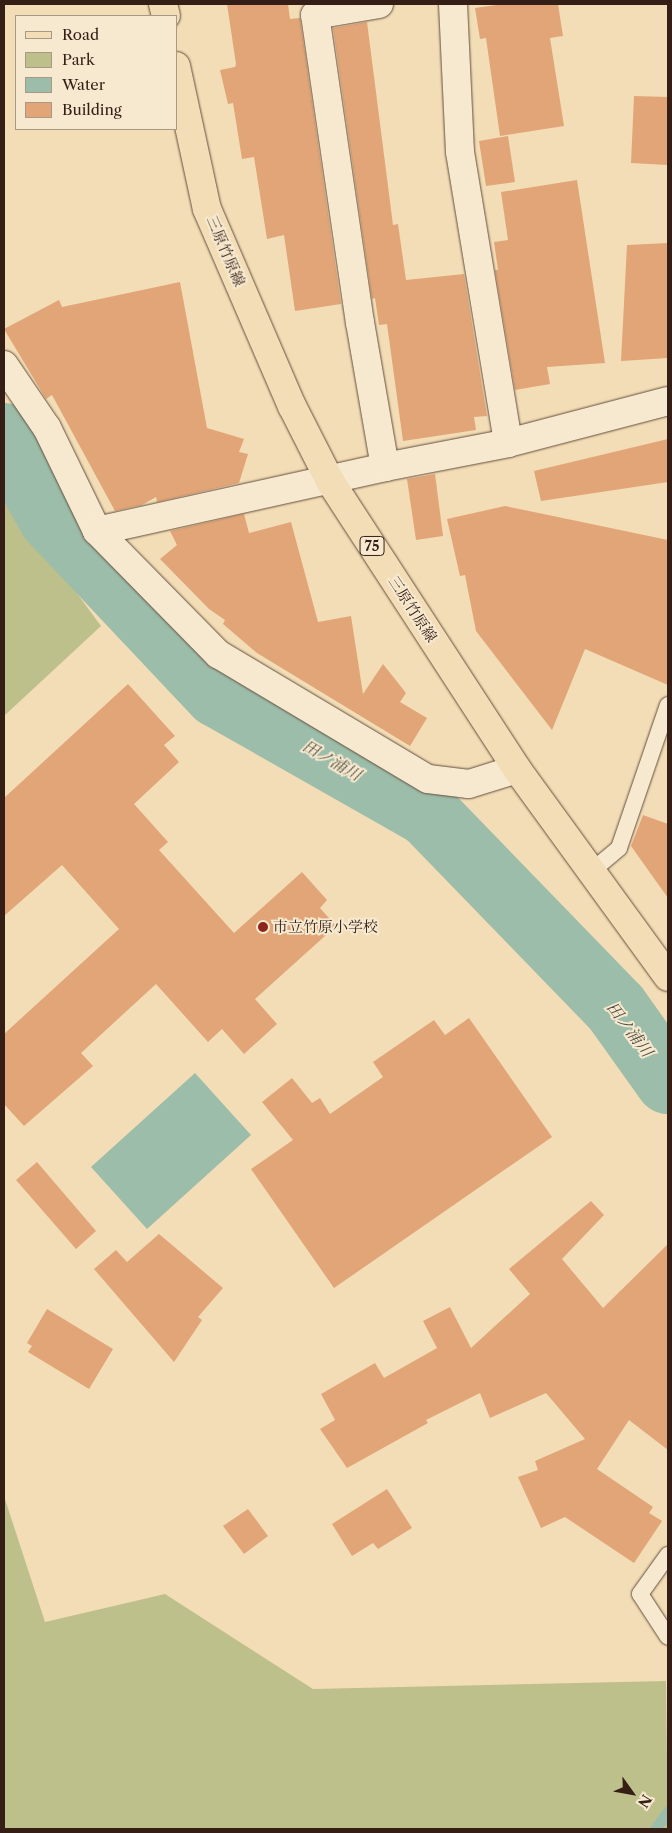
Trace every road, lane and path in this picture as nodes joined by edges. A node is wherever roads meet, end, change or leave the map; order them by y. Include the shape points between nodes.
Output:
1 (379, 4) edge
2 (453, 4) edge
3 (178, 75) edge
4 (4, 365) edge
5 (668, 401) edge
6 (508, 443) junction
7 (385, 467) junction
8 (330, 481) junction
9 (97, 531) junction
10 (668, 705) edge
11 (517, 769) junction
12 (593, 870) junction
13 (668, 977) edge
14 (668, 1555) edge
15 (668, 1637) edge

1 - 7 street via 315,15 358,313
2 - 6 street via 460,152
3 - 8 main road, 三原竹原線 / 75 via 207,209 292,406
4 - 9 street via 47,428
5 - 6 street
6 - 7 street
7 - 8 street
8 - 9 street
8 - 11 main road, 三原竹原線 / 75
9 - 11 street via 218,654 428,779 470,784
10 - 12 lane via 619,848
11 - 12 main road, 三原竹原線 / 75
12 - 13 main road, 三原竹原線 / 75
14 - 15 lane via 640,1594

